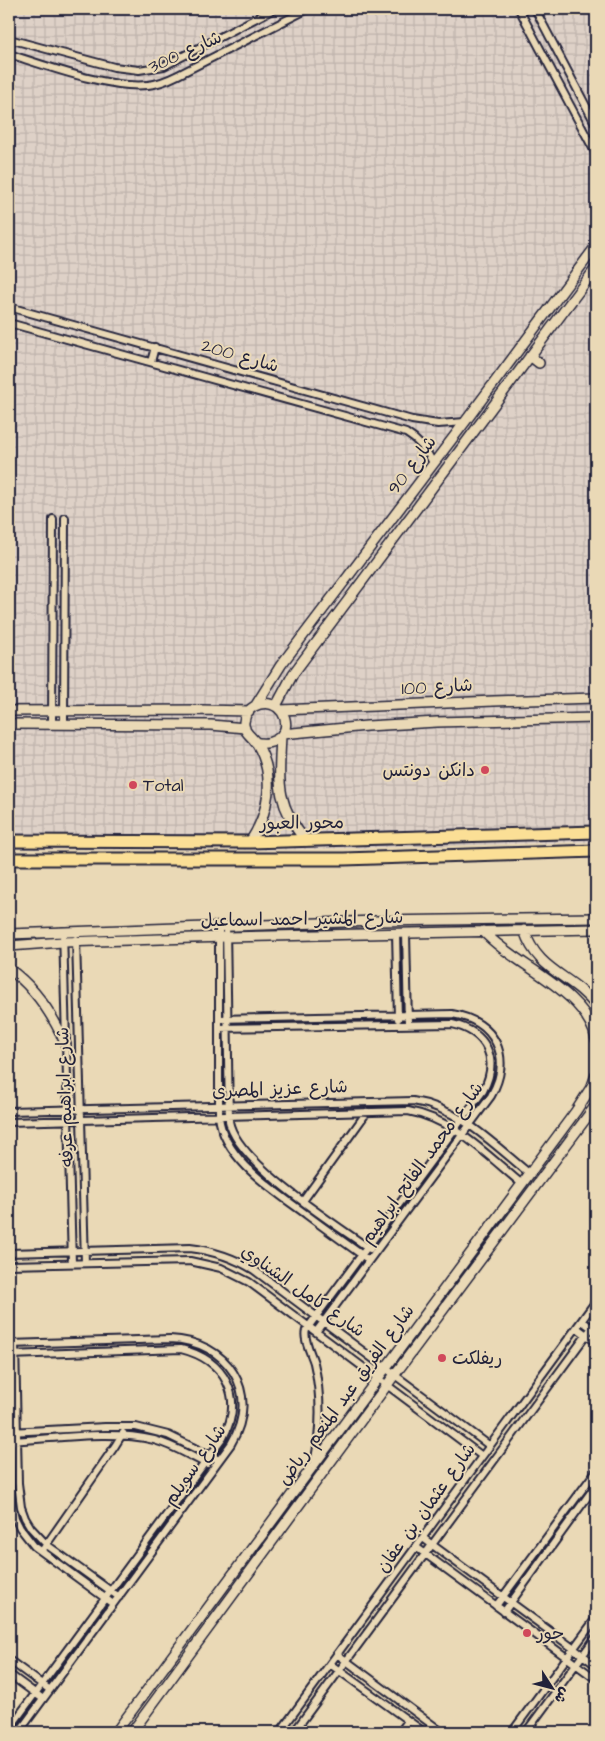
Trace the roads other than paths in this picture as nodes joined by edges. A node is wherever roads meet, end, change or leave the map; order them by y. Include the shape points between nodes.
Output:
1 (274, 9) edge
2 (308, 9) edge
3 (520, 9) edge
4 (535, 9) edge
5 (9, 39) edge
6 (9, 54) edge
7 (596, 125) edge
8 (596, 154) edge
9 (596, 246) edge
10 (596, 268) edge
11 (9, 307) edge
12 (9, 323) edge
13 (155, 347) junction
14 (530, 356) junction
15 (151, 362) junction
16 (539, 363) dead end
17 (412, 420) junction
18 (465, 422) junction
19 (406, 433) junction
20 (433, 463) junction
21 (65, 518) dead end
22 (53, 519) dead end
23 (53, 591) junction
24 (65, 591) junction
25 (281, 665) junction
26 (293, 674) junction
27 (596, 698) edge
28 (252, 708) junction
29 (278, 708) junction
30 (9, 711) edge
31 (52, 711) junction
32 (65, 711) junction
33 (596, 718) edge
34 (9, 724) edge
35 (52, 724) junction
36 (64, 724) junction
37 (245, 728) junction
38 (281, 735) junction
39 (255, 742) junction
40 (596, 832) edge
41 (9, 841) edge
42 (306, 841) junction
43 (250, 842) junction
44 (596, 851) edge
45 (9, 859) edge
46 (596, 918) edge
47 (222, 926) junction
48 (596, 929) edge
49 (524, 930) junction
50 (76, 931) junction
51 (483, 931) junction
52 (63, 932) junction
53 (396, 933) junction
54 (406, 933) junction
55 (9, 934) edge
56 (222, 937) junction
57 (63, 942) junction
58 (76, 942) junction
59 (9, 946) edge
60 (9, 969) edge
61 (397, 972) junction
62 (407, 972) junction
63 (595, 1004) edge
64 (583, 1011) junction
65 (408, 1014) junction
66 (398, 1015) junction
67 (260, 1018) junction
68 (228, 1019) junction
69 (219, 1020) junction
70 (398, 1024) junction
71 (408, 1024) junction
72 (260, 1027) junction
73 (219, 1028) junction
74 (228, 1028) junction
75 (596, 1039) edge
76 (66, 1045) junction
77 (219, 1072) junction
78 (229, 1072) junction
79 (596, 1075) edge
80 (219, 1105) junction
81 (229, 1105) junction
82 (596, 1105) edge
83 (80, 1109) junction
84 (68, 1110) junction
85 (9, 1111) edge
86 (367, 1112) junction
87 (220, 1116) junction
88 (228, 1116) junction
89 (68, 1120) junction
90 (81, 1120) junction
91 (462, 1120) junction
92 (9, 1122) edge
93 (469, 1125) junction
94 (455, 1130) junction
95 (462, 1135) junction
96 (530, 1174) junction
97 (522, 1184) junction
98 (303, 1201) junction
99 (368, 1247) junction
100 (84, 1250) junction
101 (72, 1251) junction
102 (375, 1252) junction
103 (9, 1253) edge
104 (362, 1255) junction
105 (369, 1260) junction
106 (72, 1263) junction
107 (85, 1263) junction
108 (9, 1265) edge
109 (596, 1301) edge
110 (316, 1316) junction
111 (582, 1320) junction
112 (323, 1322) junction
113 (308, 1326) junction
114 (595, 1327) edge
115 (577, 1328) junction
116 (316, 1332) junction
117 (586, 1335) junction
118 (596, 1342) edge
119 (12, 1344) edge
120 (12, 1355) edge
121 (386, 1368) junction
122 (395, 1375) junction
123 (378, 1378) junction
124 (387, 1385) junction
125 (125, 1427) junction
126 (17, 1431) junction
127 (9, 1432) edge
128 (122, 1436) junction
129 (9, 1441) edge
130 (17, 1441) junction
131 (490, 1446) junction
132 (9, 1448) edge
133 (210, 1456) junction
134 (482, 1456) junction
135 (219, 1460) junction
136 (205, 1463) junction
137 (213, 1468) junction
138 (313, 1469) junction
139 (596, 1471) edge
140 (596, 1485) edge
141 (423, 1538) junction
142 (432, 1544) junction
143 (47, 1545) junction
144 (416, 1547) junction
145 (42, 1552) junction
146 (425, 1554) junction
147 (111, 1591) junction
148 (119, 1596) junction
149 (503, 1596) junction
150 (105, 1599) junction
151 (511, 1602) junction
152 (113, 1604) junction
153 (496, 1606) junction
154 (504, 1612) junction
155 (596, 1618) edge
156 (596, 1637) edge
157 (574, 1648) junction
158 (337, 1654) junction
159 (583, 1655) junction
160 (567, 1658) junction
161 (9, 1660) edge
162 (346, 1661) junction
163 (330, 1664) junction
164 (576, 1664) junction
165 (596, 1665) edge
166 (340, 1670) junction
167 (9, 1674) edge
168 (596, 1679) edge
169 (42, 1684) junction
170 (50, 1690) junction
171 (35, 1694) junction
172 (43, 1699) junction
173 (408, 1721) junction
174 (9, 1729) edge
175 (415, 1730) edge
176 (19, 1732) edge
177 (116, 1732) edge
178 (132, 1732) edge
179 (280, 1732) edge
180 (294, 1732) edge
181 (400, 1732) edge
182 (424, 1732) edge
183 (442, 1732) edge
184 (512, 1732) edge
185 (526, 1732) edge

1 - 5 street, شارع 300 via 176,61 146,70 127,70
2 - 6 street, شارع 300 via 178,76 150,85 99,80
3 - 8 street
4 - 7 street
9 - 18 street, شارع 90
10 - 14 street, شارع 90
11 - 13 street, شارع 200
12 - 15 street, شارع 200
13 - 15 street
13 - 17 street, شارع 200
14 - 16 street
14 - 26 street, شارع 90
15 - 19 street, شارع 200
17 - 18 street, شارع 200 via 438,424
17 - 19 street via 411,431
18 - 20 street, شارع 90
19 - 20 street, شارع 200 via 420,442
20 - 25 street, شارع 90
21 - 24 street
22 - 23 street
23 - 24 street
23 - 31 street
24 - 32 street
25 - 26 street
25 - 28 street, شارع 90
26 - 29 street, شارع 90
27 - 29 street, شارع 100
28 - 29 street via 264,703
28 - 32 street
28 - 37 street via 244,722
29 - 38 street via 285,723
30 - 31 street
31 - 32 street
31 - 35 street
32 - 36 street
33 - 38 street, شارع 100 via 436,722
34 - 35 street
35 - 36 street
36 - 37 street
37 - 39 street
38 - 39 street via 269,744
38 - 42 street via 279,777 282,800
39 - 43 street via 263,758 268,787 264,816
40 - 42 highway, محور العبور
41 - 43 highway, محور العبور
42 - 43 highway, محور العبور
44 - 45 highway, محور العبور via 344,859
46 - 47 street, شارع المشير احمد اسماعيل
47 - 50 street, شارع المشير احمد اسماعيل
47 - 56 street
48 - 49 street, شارع المشير احمد اسماعيل
49 - 51 street, شارع المشير احمد اسماعيل
49 - 63 street via 539,958
50 - 52 street, شارع المشير احمد اسماعيل
50 - 58 street, شارع ابراهيم عرفه
51 - 54 street, شارع المشير احمد اسماعيل
51 - 64 street
52 - 55 street, شارع المشير احمد اسماعيل
52 - 57 street, شارع ابراهيم عرفه
53 - 54 street, شارع المشير احمد اسماعيل
53 - 56 street, شارع المشير احمد اسماعيل
53 - 61 street
54 - 62 street
56 - 58 street, شارع المشير احمد اسماعيل
56 - 68 street
56 - 69 street
57 - 58 street, شارع المشير احمد اسماعيل
57 - 59 street, شارع المشير احمد اسماعيل
57 - 76 street, شارع ابراهيم عرفه
58 - 83 street, شارع ابراهيم عرفه
60 - 76 street via 41,1000
61 - 62 street
61 - 66 street
62 - 65 street
63 - 64 street via 586,1006
64 - 75 street
65 - 66 street, شارع محمد الفاتح ابراهيم
65 - 71 street
65 - 93 street, شارع محمد الفاتح ابراهيم via 467,1017 483,1026 495,1040 500,1056 500,1076 491,1096
66 - 67 street, شارع محمد الفاتح ابراهيم
66 - 70 street
67 - 68 street, شارع محمد الفاتح ابراهيم
67 - 72 street
68 - 69 street, شارع محمد الفاتح ابراهيم
68 - 74 street
69 - 73 street
70 - 71 street, شارع محمد الفاتح ابراهيم
70 - 72 street, شارع محمد الفاتح ابراهيم
71 - 91 street, شارع محمد الفاتح ابراهيم via 462,1026 487,1048 491,1064 489,1081
72 - 74 street, شارع محمد الفاتح ابراهيم
73 - 74 street, شارع محمد الفاتح ابراهيم
73 - 77 street
74 - 78 street
76 - 84 street, شارع ابراهيم عرفه
77 - 78 street
77 - 80 street
78 - 81 street
79 - 96 street, شارع الفريق عبد المنعم رياض via 576,1112
80 - 81 street, شارع عزيز المصرى
80 - 83 street, شارع عزيز المصرى
80 - 87 street
81 - 88 street
81 - 91 street, شارع عزيز المصرى via 403,1100 432,1105
82 - 122 street, شارع الفريق عبد المنعم رياض
83 - 84 street, شارع عزيز المصرى
83 - 90 street, شارع ابراهيم عرفه
84 - 85 street, شارع عزيز المصرى
84 - 89 street, شارع ابراهيم عرفه
86 - 88 street, شارع عزيز المصرى
86 - 94 street, شارع عزيز المصرى via 396,1110 420,1113
86 - 98 street
87 - 88 street, شارع عزيز المصرى
87 - 90 street, شارع عزيز المصرى
87 - 104 street via 222,1129 232,1149 254,1174
88 - 98 street via 231,1130 250,1156 267,1174
89 - 90 street, شارع عزيز المصرى
89 - 92 street, شارع عزيز المصرى
89 - 101 street, شارع ابراهيم عرفه
90 - 100 street, شارع ابراهيم عرفه
91 - 93 street, شارع عزيز المصرى
91 - 94 street, شارع محمد الفاتح ابراهيم
93 - 95 street, شارع محمد الفاتح ابراهيم
93 - 96 street, شارع عزيز المصرى
94 - 95 street, شارع عزيز المصرى
94 - 99 street, شارع محمد الفاتح ابراهيم
95 - 97 street, شارع عزيز المصرى
95 - 102 street, شارع محمد الفاتح ابراهيم
96 - 97 street, شارع الفريق عبد المنعم رياض
97 - 121 street, شارع الفريق عبد المنعم رياض
98 - 99 street
99 - 102 street
99 - 104 street, شارع محمد الفاتح ابراهيم
100 - 101 street, شارع كامل الشناوي
100 - 107 street, شارع ابراهيم عرفه
100 - 110 street, شارع كامل الشناوي via 190,1248 224,1254 254,1270
101 - 103 street, شارع كامل الشناوي
101 - 106 street, شارع ابراهيم عرفه
102 - 105 street, شارع محمد الفاتح ابراهيم
104 - 105 street
104 - 110 street, شارع محمد الفاتح ابراهيم
105 - 112 street, شارع محمد الفاتح ابراهيم
106 - 107 street, شارع كامل الشناوي
106 - 108 street, شارع كامل الشناوي
107 - 113 street, شارع كامل الشناوي via 174,1260 213,1266 249,1282
109 - 111 street, شارع عثمان بن عفان
110 - 112 street, شارع كامل الشناوي
110 - 113 street, شارع محمد الفاتح ابراهيم
111 - 114 street
111 - 115 street, شارع عثمان بن عفان
112 - 116 street, شارع محمد الفاتح ابراهيم
112 - 121 street, شارع كامل الشناوي
113 - 116 street, شارع كامل الشناوي
113 - 138 street via 305,1333 316,1375 320,1413
114 - 117 street, شارع عثمان بن عفان
115 - 117 street
115 - 131 street, شارع عثمان بن عفان
116 - 123 street, شارع كامل الشناوي
117 - 118 street
117 - 142 street, شارع عثمان بن عفان
119 - 120 street
119 - 135 street, شارع سويلم via 183,1340 212,1350 235,1375 242,1398 238,1433
120 - 126 street
120 - 133 street, شارع سويلم via 181,1349 203,1357 221,1372 233,1405 228,1428
121 - 122 street, شارع كامل الشناوي
121 - 123 street, شارع الفريق عبد المنعم رياض
122 - 124 street, شارع الفريق عبد المنعم رياض
122 - 131 street, شارع كامل الشناوي
123 - 124 street, شارع كامل الشناوي
123 - 138 street, شارع الفريق عبد المنعم رياض
124 - 134 street, شارع كامل الشناوي
124 - 178 street, شارع الفريق عبد المنعم رياض
125 - 126 street
125 - 128 street
125 - 133 street via 168,1435
126 - 127 street
126 - 130 street
128 - 130 street
128 - 136 street via 162,1443
128 - 143 street
129 - 130 street
130 - 143 street via 21,1507 31,1528
131 - 134 street, شارع عثمان بن عفان
132 - 145 street via 10,1496 15,1518 26,1538
133 - 135 street
133 - 136 street, شارع سويلم
134 - 141 street, شارع عثمان بن عفان
135 - 137 street, شارع سويلم
136 - 137 street
136 - 147 street, شارع سويلم
137 - 148 street, شارع سويلم
138 - 177 street, شارع الفريق عبد المنعم رياض
139 - 149 street
140 - 151 street
141 - 142 street
141 - 144 street, شارع عثمان بن عفان
142 - 146 street, شارع عثمان بن عفان
142 - 149 street
143 - 145 street
143 - 147 street
144 - 146 street
144 - 158 street, شارع عثمان بن عفان
145 - 150 street
146 - 153 street
146 - 162 street, شارع عثمان بن عفان
147 - 148 street
147 - 150 street, شارع سويلم
148 - 152 street, شارع سويلم
149 - 151 street
149 - 153 street
150 - 152 street
150 - 169 street, شارع سويلم
151 - 154 street
151 - 157 street
152 - 170 street, شارع سويلم
153 - 154 street
154 - 160 street
155 - 157 street
156 - 159 street
157 - 159 street
157 - 160 street
158 - 162 street
158 - 163 street, شارع عثمان بن عفان
159 - 164 street
159 - 165 street
160 - 164 street
160 - 184 street
161 - 169 street
162 - 166 street, شارع عثمان بن عفان
162 - 183 street
163 - 166 street
163 - 179 street, شارع عثمان بن عفان
164 - 168 street
164 - 185 street
166 - 173 street
166 - 180 street, شارع عثمان بن عفان
167 - 171 street
169 - 170 street
169 - 171 street, شارع سويلم
170 - 172 street, شارع سويلم
171 - 172 street
171 - 174 street, شارع سويلم
172 - 176 street, شارع سويلم
173 - 175 street
173 - 181 street
175 - 182 street

